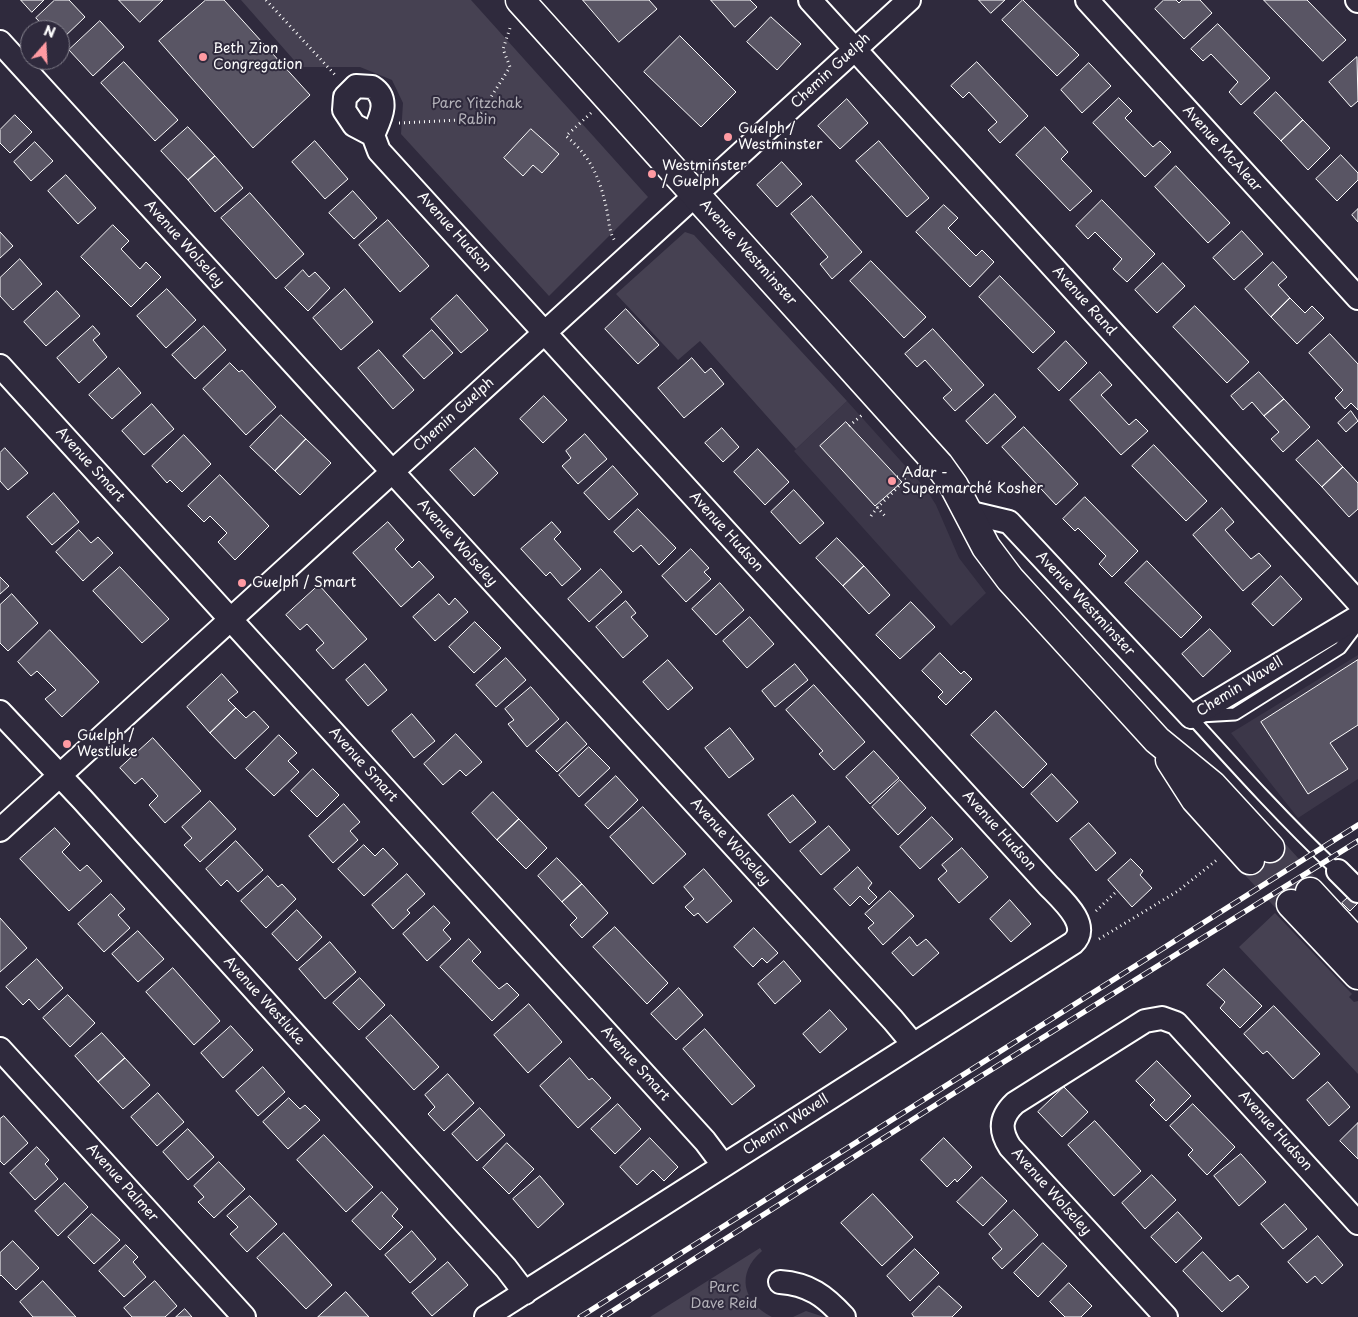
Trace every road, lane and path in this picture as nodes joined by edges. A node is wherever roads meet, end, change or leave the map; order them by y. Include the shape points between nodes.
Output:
1 (266, 0) edge
2 (810, 0) edge
3 (909, 0) edge
4 (1087, 0) edge
5 (516, 11) edge
6 (0, 42) edge
7 (855, 49) junction
8 (341, 82) dead end
9 (594, 110) dead end
10 (394, 123) dead end
11 (373, 135) dead end
12 (696, 196) junction
13 (615, 242) dead end
14 (1358, 298) edge
15 (545, 332) junction
16 (0, 366) edge
17 (862, 415) dead end
18 (849, 426) dead end
19 (910, 468) dead end
20 (392, 471) junction
21 (896, 477) dead end
22 (907, 477) junction
23 (877, 507) junction
24 (968, 512) junction
25 (871, 516) dead end
26 (885, 516) dead end
27 (1358, 602) edge
28 (1358, 617) edge
29 (230, 619) junction
30 (1358, 624) edge
31 (0, 712) edge
32 (1191, 717) junction
33 (60, 776) junction
34 (0, 830) edge
35 (1260, 854) tunnel mouth
36 (1218, 858) dead end
37 (1338, 871) joint
38 (1117, 891) dead end
39 (1358, 891) edge
40 (1089, 928) junction
41 (1358, 944) edge
42 (1358, 976) edge
43 (1170, 1019) joint
44 (913, 1044) junction
45 (0, 1049) edge
46 (724, 1165) junction
47 (1358, 1222) edge
48 (780, 1282) dead end
49 (525, 1293) junction
50 (244, 1317) edge
51 (486, 1317) edge
52 (844, 1317) edge
53 (1166, 1317) edge

1 - 8 path
2 - 7 street, Avenue Rand
3 - 7 street, Chemin Guelph
4 - 14 street, Avenue McAlear
5 - 10 path via 503,49 510,67 477,119
5 - 12 street, Avenue Westminster
6 - 20 street, Avenue Wolseley
7 - 12 street, Chemin Guelph
7 - 27 street, Avenue Rand
9 - 13 path via 566,136 582,150 593,167
11 - 15 street, Avenue Hudson via 379,151
12 - 15 street, Chemin Guelph
12 - 24 street, Avenue Westminster via 932,456 950,478
15 - 20 street, Chemin Guelph
15 - 40 street, Avenue Hudson
16 - 29 street, Avenue Smart
17 - 18 path
19 - 22 path
20 - 29 street, Chemin Guelph
20 - 44 street, Avenue Wolseley
21 - 22 path
22 - 23 path
23 - 25 path
23 - 26 path
24 - 32 street, Avenue Westminster via 1009,522
24 - 35 street, Avenue Westminster via 1005,574 1157,740 1195,799
28 - 32 street, Chemin Wavell
29 - 33 street, Chemin Guelph
29 - 46 street, Avenue Smart
30 - 32 lane, Chemin Wavell via 1340,648 1235,714
31 - 33 street, Avenue Westluke
32 - 37 lane via 1291,827
33 - 34 street, Chemin Guelph
33 - 49 street, Avenue Westluke via 506,1268
36 - 40 path via 1178,891
37 - 39 street
38 - 40 path
40 - 44 street, Chemin Wavell via 1073,943
41 - 42 street via 1301,898
43 - 47 street, Avenue Hudson
43 - 53 street, Avenue Wolseley via 1157,1018 1136,1026 1015,1102 1006,1112 1002,1127 1010,1148
44 - 46 street, Chemin Wavell
45 - 50 street, Avenue Palmer
46 - 49 street, Chemin Wavell
48 - 52 street via 798,1284 819,1292
49 - 51 street, Chemin Wavell

